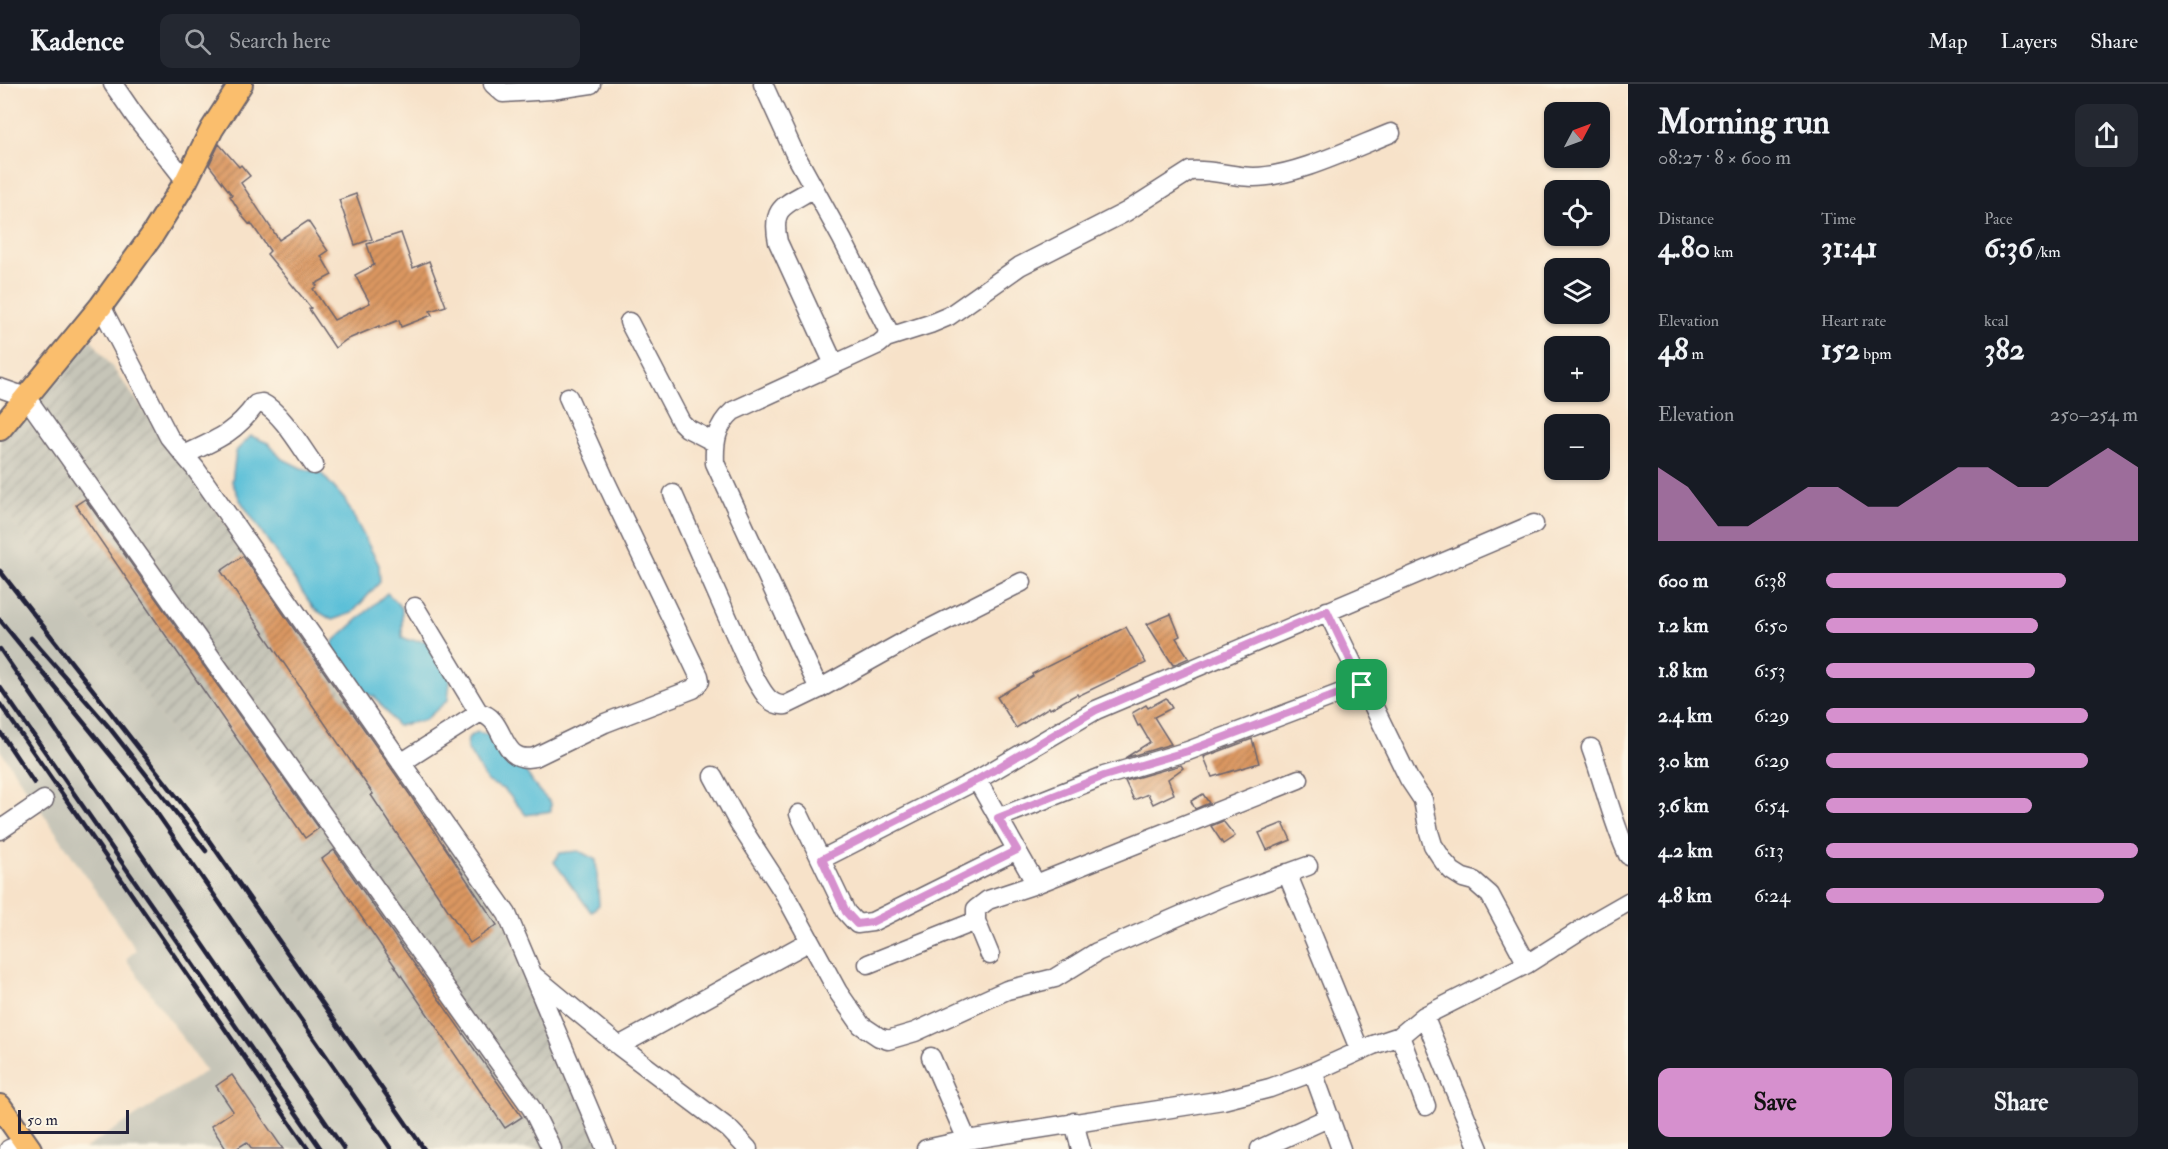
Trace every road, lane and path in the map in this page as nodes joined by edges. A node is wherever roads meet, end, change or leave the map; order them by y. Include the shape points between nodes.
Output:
1 (113, 84) edge
2 (241, 84) edge
3 (493, 84) edge
4 (591, 84) edge
5 (763, 84) edge
6 (1391, 133) dead end
7 (186, 180) junction
8 (814, 188) junction
9 (101, 306) junction
10 (629, 322) dead end
11 (886, 338) junction
12 (834, 363) junction
13 (0, 388) edge
14 (26, 397) junction
15 (568, 397) dead end
16 (0, 429) edge
17 (714, 442) junction
18 (184, 455) junction
19 (314, 465) dead end
20 (674, 494) dead end
21 (1534, 524) dead end
22 (1022, 582) dead end
23 (415, 607) dead end
24 (1327, 611) junction
25 (1362, 685) junction
26 (819, 689) junction
27 (479, 713) junction
28 (1590, 748) dead end
29 (401, 763) junction
30 (714, 776) dead end
31 (1299, 779) dead end
32 (977, 780) junction
33 (44, 800) dead end
34 (799, 814) dead end
35 (998, 818) junction
36 (0, 830) edge
37 (1017, 850) junction
38 (1628, 855) edge
39 (822, 859) junction
40 (1308, 866) dead end
41 (1287, 873) junction
42 (1036, 884) junction
43 (1628, 902) edge
44 (975, 921) junction
45 (810, 941) junction
46 (990, 955) dead end
47 (868, 964) dead end
48 (1527, 964) junction
49 (530, 972) junction
50 (1424, 1016) junction
51 (1400, 1036) junction
52 (619, 1046) junction
53 (1360, 1051) junction
54 (931, 1057) dead end
55 (1313, 1072) junction
56 (0, 1106) edge
57 (1426, 1106) dead end
58 (1330, 1117) junction
59 (1074, 1122) junction
60 (967, 1140) junction
61 (21, 1147) edge
62 (552, 1149) edge
63 (606, 1149) edge
64 (748, 1149) edge
65 (926, 1149) edge
66 (1081, 1149) edge
67 (1260, 1149) edge
68 (1341, 1149) edge
69 (1479, 1149) edge

1 - 7 street
2 - 7 main road
3 - 4 street via 503,93
5 - 8 street
6 - 11 street via 1272,176 1190,171 1126,212 1020,266 949,316
7 - 9 main road
8 - 11 street via 888,330
8 - 12 street via 781,208 774,226
9 - 14 main road
9 - 18 street via 169,437
10 - 17 street via 681,422
11 - 12 street
12 - 17 street via 733,411 719,426
13 - 14 street
14 - 16 main road
14 - 62 street via 532,1109
15 - 27 street via 700,681 693,689 525,759 508,748 493,720
17 - 26 street via 715,464
18 - 19 street via 225,436 244,421 256,404 262,403 279,417
18 - 29 street
20 - 26 street via 764,694 780,706
21 - 24 street
22 - 26 street
23 - 27 street
24 - 25 street
24 - 32 street via 1096,710
25 - 35 street via 1188,751 1104,776
25 - 48 street via 1423,800 1433,845 1452,871 1474,881 1490,895
27 - 29 street
28 - 38 street
29 - 49 street via 507,914
30 - 45 street
31 - 42 street
32 - 35 street
32 - 39 street
33 - 36 street
34 - 39 street
35 - 37 street
37 - 39 street via 872,922 857,924 846,912
37 - 42 street
40 - 41 street
41 - 45 street via 1096,952 1055,978 1007,990 915,1032 888,1040 861,1025
41 - 53 street
42 - 44 street via 988,900 976,909
43 - 48 street
44 - 46 street
44 - 47 street
45 - 52 street
48 - 50 street
49 - 52 street
49 - 63 street
50 - 51 street
50 - 69 street
51 - 53 street
51 - 57 street
52 - 64 street
53 - 55 street
54 - 60 street
55 - 58 street
55 - 59 street via 1223,1100
56 - 61 main road
58 - 67 street
58 - 68 street
59 - 60 street
59 - 66 street
60 - 65 street

